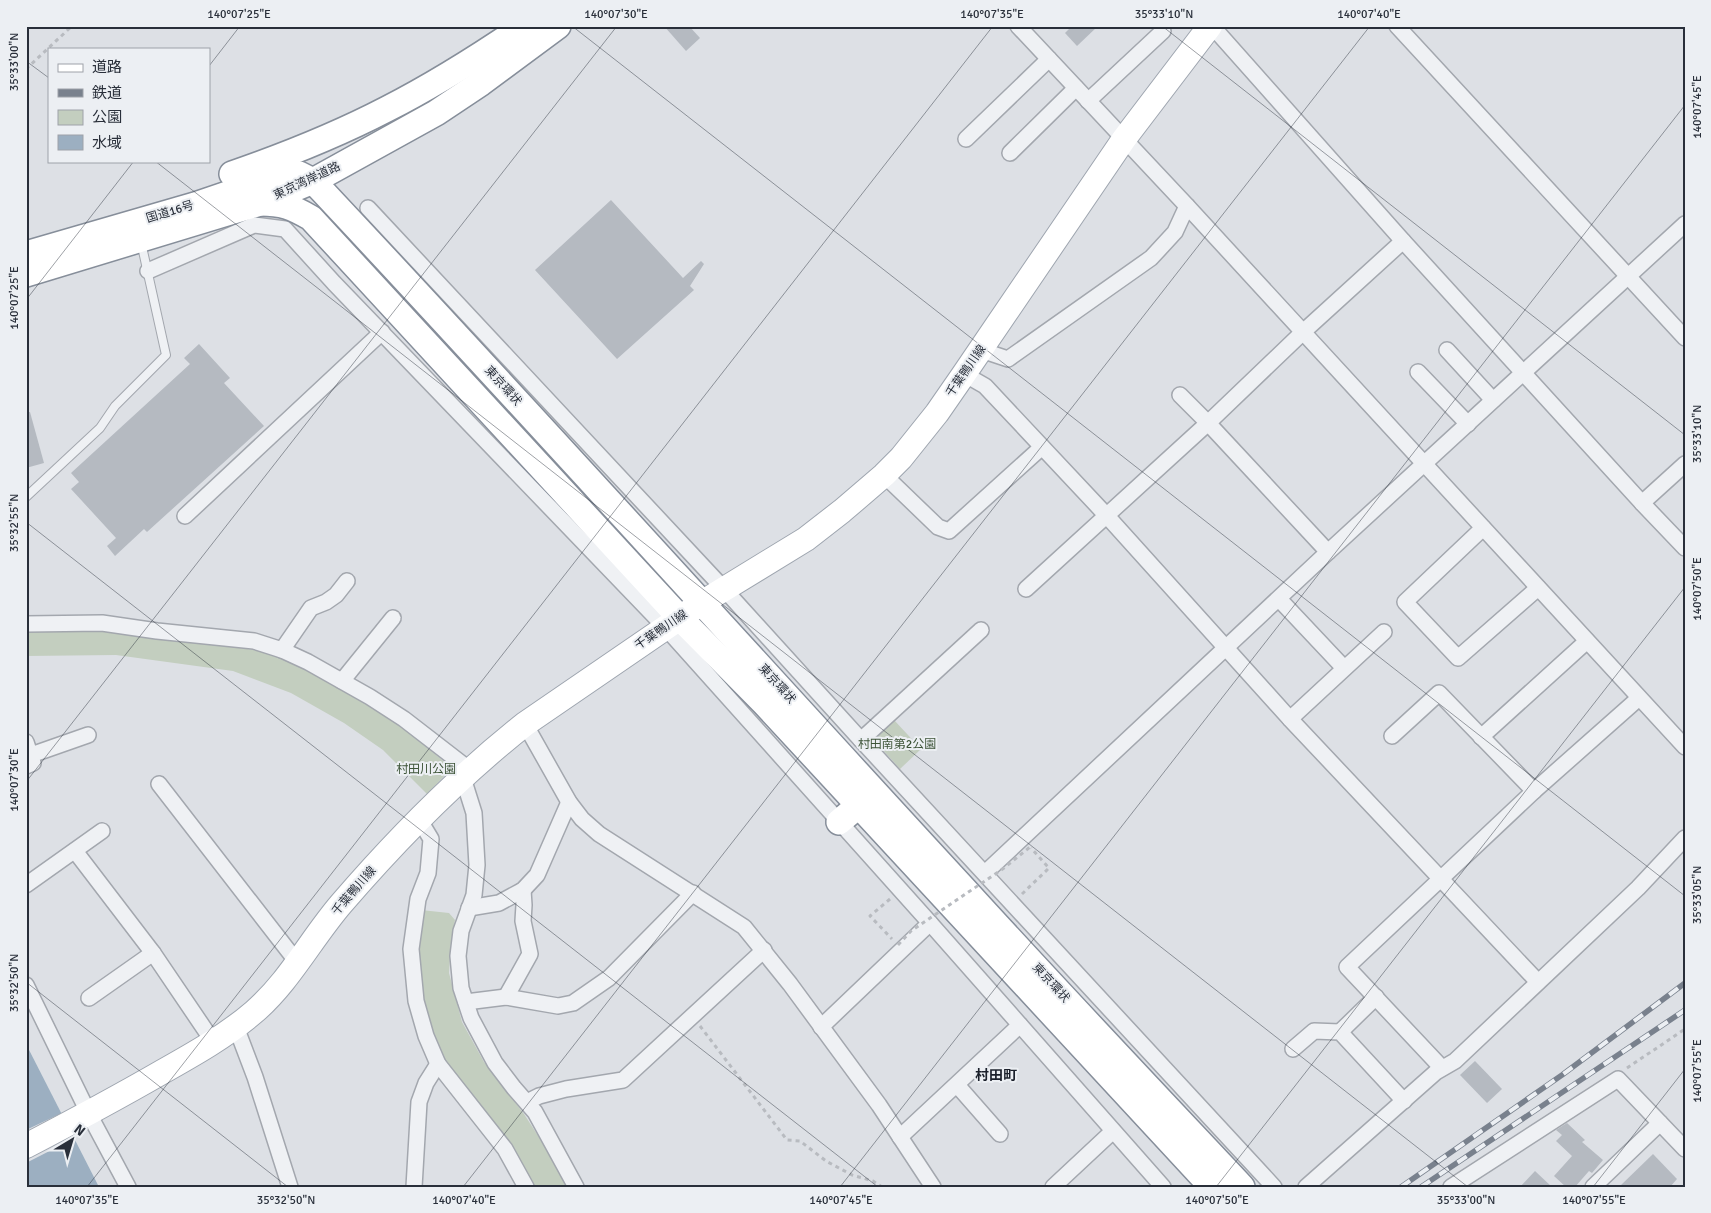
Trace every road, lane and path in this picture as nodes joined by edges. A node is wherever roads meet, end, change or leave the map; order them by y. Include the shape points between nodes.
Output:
1 (72, 26) edge
2 (524, 26) edge
3 (558, 26) edge
4 (1018, 26) edge
5 (1211, 26) edge
6 (1397, 26) edge
7 (1162, 31) dead end
8 (48, 48) edge
9 (48, 48) edge
10 (1049, 59) junction
11 (26, 69) edge
12 (1076, 88) junction
13 (1088, 101) junction
14 (966, 139) dead end
15 (1124, 139) junction
16 (316, 142) junction
17 (1010, 153) dead end
18 (307, 181) junction
19 (260, 203) junction
20 (1187, 206) junction
21 (368, 208) dead end
22 (1685, 224) edge
23 (26, 237) edge
24 (141, 240) junction
25 (1402, 241) junction
26 (26, 254) edge
27 (148, 271) junction
28 (26, 274) edge
29 (1628, 276) junction
30 (382, 332) junction
31 (1303, 332) junction
32 (1685, 338) edge
33 (980, 350) junction
34 (1447, 350) dead end
35 (443, 360) junction
36 (1418, 372) dead end
37 (1523, 372) junction
38 (964, 374) junction
39 (1180, 395) dead end
40 (1493, 400) junction
41 (1208, 423) junction
42 (1468, 424) junction
43 (1042, 448) junction
44 (1423, 464) junction
45 (1685, 464) edge
46 (884, 475) junction
47 (26, 497) edge
48 (1642, 503) junction
49 (185, 516) dead end
50 (1106, 516) junction
51 (1484, 528) junction
52 (1685, 548) edge
53 (1328, 552) junction
54 (347, 581) dead end
55 (1538, 588) junction
56 (724, 589) junction
57 (1026, 589) dead end
58 (1280, 599) junction
59 (702, 602) junction
60 (393, 618) dead end
61 (673, 623) junction
62 (26, 624) edge
63 (981, 630) dead end
64 (1384, 632) dead end
65 (1587, 641) junction
66 (1226, 649) junction
67 (282, 650) junction
68 (1344, 668) junction
69 (342, 681) junction
70 (1639, 698) junction
71 (1290, 719) junction
72 (525, 724) junction
73 (88, 735) dead end
74 (1392, 736) dead end
75 (1481, 737) junction
76 (861, 740) junction
77 (1685, 747) edge
78 (28, 754) edge
79 (467, 774) junction
80 (159, 784) dead end
81 (1534, 792) junction
82 (569, 802) junction
83 (859, 805) junction
84 (419, 819) junction
85 (839, 822) junction
86 (102, 831) dead end
87 (1685, 838) edge
88 (75, 851) junction
89 (985, 873) junction
90 (1440, 878) junction
91 (26, 885) edge
92 (1015, 887) dead end
93 (523, 890) junction
94 (693, 893) junction
95 (895, 904) dead end
96 (469, 908) junction
97 (930, 923) junction
98 (764, 950) junction
99 (153, 953) junction
100 (297, 962) junction
101 (1538, 982) junction
102 (26, 985) edge
103 (506, 997) junction
104 (1376, 997) junction
105 (89, 998) dead end
106 (466, 1002) junction
107 (692, 1016) junction
108 (1020, 1025) junction
109 (236, 1027) junction
110 (822, 1027) junction
111 (1685, 1029) edge
112 (1340, 1032) junction
113 (214, 1043) junction
114 (1294, 1049) dead end
115 (438, 1064) junction
116 (1442, 1068) junction
117 (1618, 1079) junction
118 (957, 1085) junction
119 (1404, 1101) junction
120 (527, 1102) junction
121 (87, 1115) junction
122 (1660, 1123) junction
123 (1113, 1131) junction
124 (1000, 1134) dead end
125 (900, 1137) junction
126 (26, 1146) edge
127 (1685, 1149) edge
128 (1594, 1186) edge
129 (128, 1187) edge
130 (290, 1187) edge
131 (414, 1187) edge
132 (526, 1187) edge
133 (576, 1187) edge
134 (882, 1187) edge
135 (932, 1187) edge
136 (1053, 1187) edge
137 (1162, 1187) edge
138 (1212, 1187) edge
139 (1242, 1187) edge
140 (1274, 1187) edge
141 (1306, 1187) edge
142 (1451, 1187) edge

1 - 8 path
2 - 16 highway via 450,74
3 - 18 highway, 東京湾岸道路 via 436,113
4 - 10 street
5 - 15 main road, 千葉鴨川線
5 - 25 street
6 - 29 street
7 - 13 street
9 - 11 path
10 - 12 street
10 - 14 street
12 - 13 street
12 - 17 street
13 - 15 street
15 - 20 street
15 - 33 main road, 千葉鴨川線
16 - 18 highway via 305,161
16 - 23 highway via 205,184
18 - 19 highway, 東京湾岸道路
18 - 26 highway, 国道16号 via 299,174 286,174 195,205
18 - 35 highway, 東京環状 via 305,192 312,202 394,290
18 - 59 highway, 東京環状 via 440,316
19 - 24 highway, 東京湾岸道路
19 - 35 highway, 東京環状 via 292,207 311,218
20 - 31 street
20 - 33 street via 1175,232 1151,258 1008,359
21 - 56 street
22 - 29 street
24 - 27 lane
24 - 28 highway, 東京湾岸道路
25 - 31 street
25 - 37 street
27 - 30 street via 254,225 285,229
27 - 47 lane via 166,355 114,406 100,428
29 - 32 street
29 - 37 street
30 - 49 street
30 - 61 street via 631,591
31 - 41 street
31 - 44 street
33 - 38 main road, 千葉鴨川線
34 - 40 street
35 - 61 highway, 東京環状
36 - 42 street
37 - 40 street
37 - 48 street
38 - 43 street via 986,386
38 - 46 main road, 千葉鴨川線 via 937,413
39 - 41 street
40 - 42 street
41 - 50 street
41 - 53 street
42 - 44 street
43 - 46 street via 950,532 938,527
43 - 50 street
44 - 51 street
44 - 53 street
45 - 48 street
46 - 56 main road, 千葉鴨川線 via 806,538
48 - 52 street
50 - 57 street
50 - 66 street
51 - 55 street
51 - 55 street via 1405,602 1458,658
53 - 58 street
54 - 67 street via 336,595 311,608
55 - 65 street
56 - 59 main road, 千葉鴨川線
56 - 76 street
58 - 66 street
58 - 68 street
59 - 61 main road, 千葉鴨川線
59 - 139 highway, 東京環状 via 966,892
60 - 69 street
61 - 72 main road, 千葉鴨川線
61 - 83 highway, 東京環状 via 765,704
61 - 85 street
62 - 67 street via 102,623 254,642
63 - 76 street
64 - 68 street
65 - 70 street
65 - 75 street
66 - 71 street
66 - 89 street
67 - 69 street
68 - 71 street
69 - 79 street via 404,719
70 - 77 street
70 - 81 street
71 - 90 street
72 - 79 main road, 千葉鴨川線
72 - 82 street
73 - 78 street
74 - 75 street via 1439,693
75 - 81 street
76 - 89 street
79 - 84 main road, 千葉鴨川線
79 - 96 street via 474,813 477,865 474,895
80 - 100 street
81 - 90 street
82 - 93 street via 537,875
82 - 94 street via 599,834
83 - 85 highway
83 - 138 highway, 東京環状
84 - 100 main road, 千葉鴨川線 via 340,904
84 - 115 street via 431,839 428,873 418,899 411,949 416,1001
85 - 97 street
86 - 88 street
87 - 101 street via 1638,888
88 - 91 street
88 - 99 street
89 - 140 street
90 - 101 street
90 - 104 street via 1347,967
92 - 95 path, bridge via 1022,894 1049,868 1030,847 911,931 898,944 870,916 890,898
93 - 96 street via 499,903
93 - 103 street via 523,921 530,954
94 - 98 street via 744,927
94 - 103 street via 609,978 574,1003 558,1006
96 - 106 street via 461,931 458,956 461,988
97 - 108 street
97 - 110 street
98 - 107 street
98 - 110 street
99 - 105 street
99 - 113 street
100 - 109 main road, 千葉鴨川線 via 273,994
101 - 116 street via 1455,1061
102 - 121 street
103 - 106 street
104 - 112 street
104 - 116 street
106 - 120 street via 470,1018 495,1063
107 - 120 street via 622,1080 566,1089
107 - 134 path via 787,1140 800,1142 826,1161
108 - 118 street
108 - 123 street
109 - 113 main road, 千葉鴨川線
109 - 130 street
110 - 125 street
111 - 117 path via 1622,1072
112 - 114 street via 1314,1031
112 - 119 street
113 - 121 main road, 千葉鴨川線
115 - 131 street via 419,1102
115 - 132 street via 504,1149
116 - 119 street
117 - 122 street
117 - 142 street
118 - 124 street
118 - 125 street
119 - 141 street
120 - 133 street via 536,1112
121 - 126 main road, 千葉鴨川線
121 - 129 street
122 - 127 street
122 - 128 street
123 - 136 street
123 - 137 street
125 - 135 street

